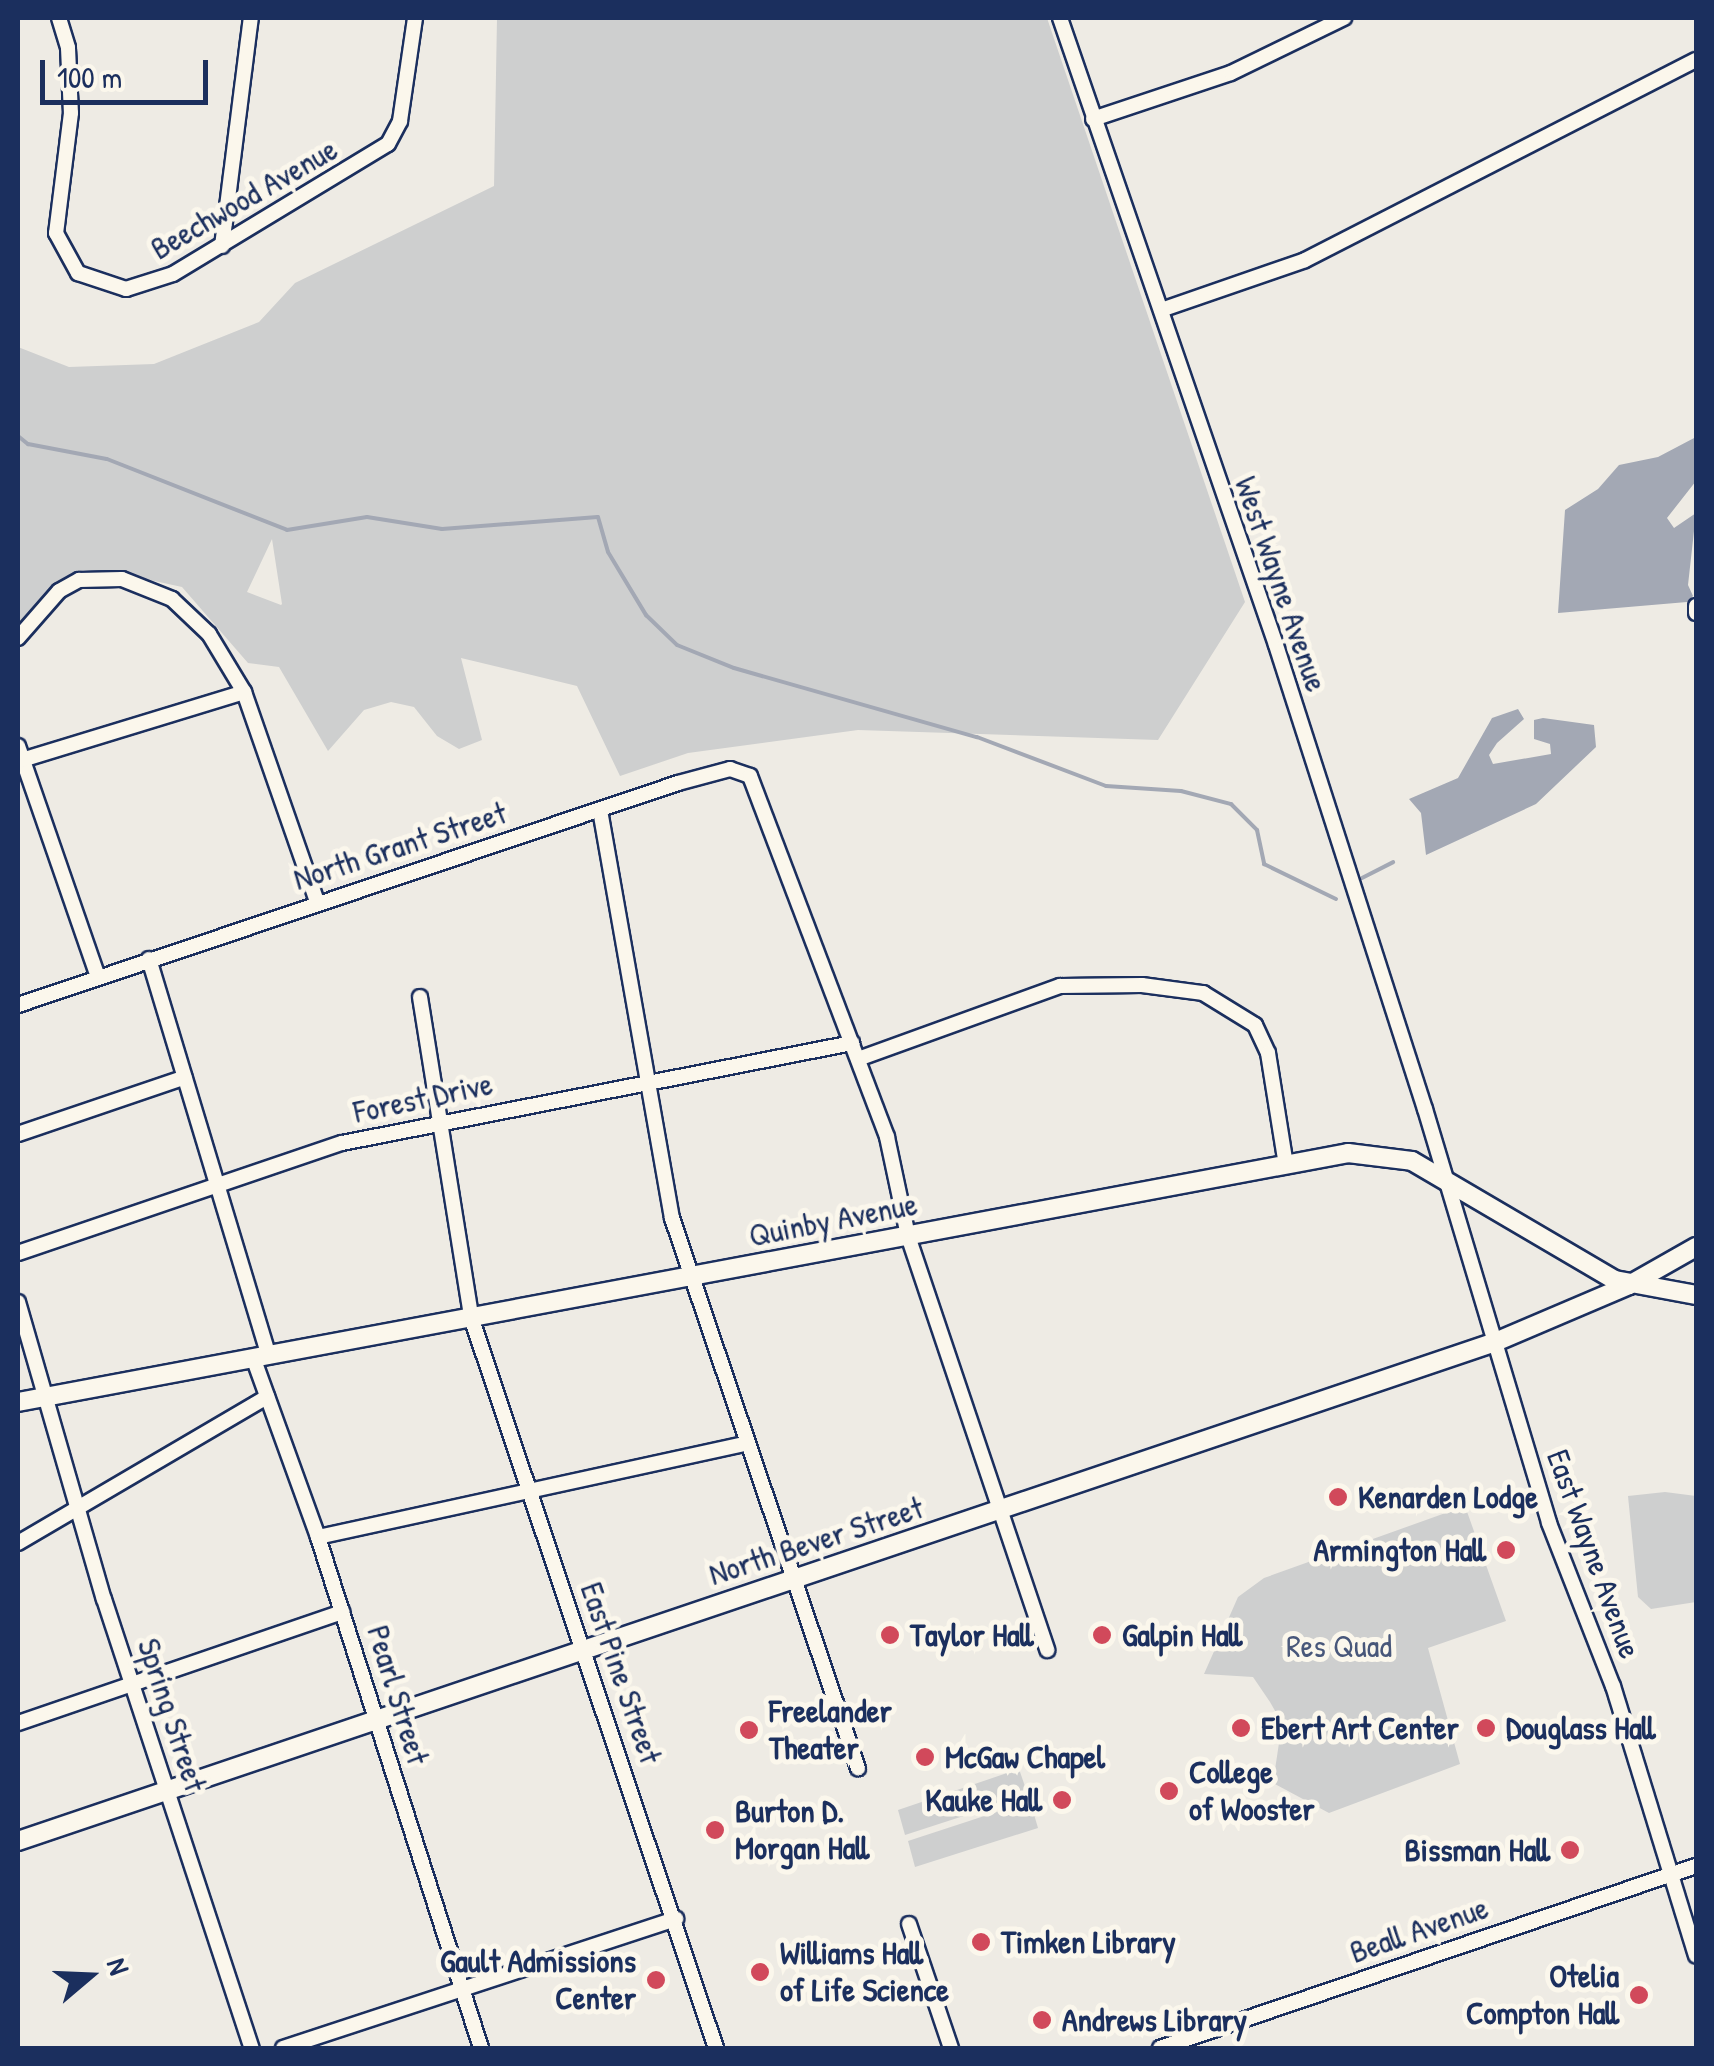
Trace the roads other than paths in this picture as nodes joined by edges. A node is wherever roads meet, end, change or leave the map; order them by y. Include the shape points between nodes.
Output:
1 (59, 18) edge
2 (251, 18) edge
3 (415, 18) edge
4 (1060, 18) edge
5 (1344, 18) edge
6 (1696, 60) edge
7 (1094, 120) junction
8 (222, 246) junction
9 (1161, 310) junction
10 (18, 638) edge
11 (244, 692) junction
12 (20, 753) edge
13 (600, 810) junction
14 (316, 902) junction
15 (150, 959) junction
16 (98, 978) junction
17 (420, 996) dead end
18 (18, 1005) edge
19 (852, 1043) junction
20 (858, 1059) junction
21 (184, 1077) junction
22 (646, 1084) junction
23 (438, 1121) junction
24 (18, 1134) edge
25 (1286, 1166) junction
26 (1440, 1172) junction
27 (219, 1184) junction
28 (908, 1236) junction
29 (1696, 1247) edge
30 (18, 1254) edge
31 (691, 1278) junction
32 (1630, 1286) junction
33 (1696, 1296) edge
34 (18, 1302) edge
35 (471, 1317) junction
36 (1493, 1343) junction
37 (262, 1358) junction
38 (49, 1396) junction
39 (268, 1397) junction
40 (18, 1402) edge
41 (746, 1444) junction
42 (528, 1488) junction
43 (79, 1508) junction
44 (1000, 1512) junction
45 (318, 1537) junction
46 (18, 1543) edge
47 (793, 1580) junction
48 (343, 1612) junction
49 (585, 1650) junction
50 (1047, 1650) dead end
51 (135, 1686) junction
52 (376, 1720) junction
53 (18, 1723) edge
54 (858, 1768) dead end
55 (167, 1789) junction
56 (18, 1841) edge
57 (1696, 1866) edge
58 (1668, 1876) junction
59 (676, 1919) junction
60 (909, 1924) dead end
61 (1696, 1954) edge
62 (463, 1989) junction
63 (252, 2048) edge
64 (284, 2048) edge
65 (482, 2048) edge
66 (716, 2048) edge
67 (951, 2048) edge
68 (1160, 2048) edge

1 - 8 street, Beechwood Avenue via 71,82 56,220 65,255 89,281 126,289 172,274
2 - 8 street
3 - 8 street, Beechwood Avenue via 400,121 388,144
4 - 7 street, West Wayne Avenue
5 - 7 street via 1231,73
6 - 9 street via 1305,260
7 - 9 street, West Wayne Avenue
9 - 26 street, West Wayne Avenue via 1276,645
10 - 11 street via 59,591 101,576 122,579 172,600 209,634
11 - 12 street
11 - 14 street
12 - 16 street
13 - 14 street, North Grant Street
13 - 19 street, North Grant Street via 730,769 755,780
13 - 22 street
14 - 15 street, North Grant Street
15 - 16 street, North Grant Street
15 - 21 street, Pearl Street
16 - 18 street, North Grant Street
17 - 23 street, East Pine Street
19 - 20 street, North Grant Street
19 - 22 street, Forest Drive
20 - 25 street via 1060,986 1142,985 1203,994 1255,1025 1268,1053
20 - 28 street, North Grant Street via 887,1138
21 - 24 street
21 - 27 street, Pearl Street
22 - 23 street, Forest Drive
22 - 31 street
23 - 27 street, Forest Drive via 342,1143
23 - 35 street, East Pine Street
25 - 26 main road, Quinby Avenue via 1348,1152 1396,1156
25 - 28 main road, Quinby Avenue
26 - 32 main road, Quinby Avenue
26 - 36 street, East Wayne Avenue
27 - 30 street, Forest Drive
27 - 37 street, Pearl Street
28 - 31 main road, Quinby Avenue
28 - 44 street, North Grant Street
29 - 32 main road, North Bever Street
31 - 35 main road, Quinby Avenue
31 - 41 street
32 - 33 main road
32 - 36 main road, North Bever Street
34 - 38 street, Spring Street
35 - 37 main road, Quinby Avenue
35 - 42 street, East Pine Street
36 - 44 main road, North Bever Street
36 - 58 street, East Wayne Avenue via 1548,1524 1613,1686
37 - 38 main road, Quinby Avenue
37 - 39 street, Pearl Street
38 - 40 main road, Quinby Avenue
38 - 43 street, Spring Street
39 - 43 street
39 - 45 street, Pearl Street
41 - 42 street
41 - 47 street
42 - 45 street
42 - 49 street, East Pine Street
43 - 46 street
43 - 51 street, Spring Street
44 - 47 main road, North Bever Street
44 - 50 street, North Grant Street
45 - 48 street, Pearl Street
47 - 49 main road, North Bever Street
47 - 54 street
48 - 51 street
48 - 52 street, Pearl Street
49 - 52 main road, North Bever Street
49 - 59 street, East Pine Street
51 - 53 street
51 - 55 street, Spring Street
52 - 55 main road, North Bever Street
52 - 62 street, Pearl Street
55 - 56 main road, North Bever Street
55 - 63 street, Spring Street
57 - 58 street, Beall Avenue
58 - 61 street, East Wayne Avenue
58 - 68 street, Beall Avenue
59 - 62 street
59 - 66 street, East Pine Street
60 - 67 street
62 - 64 street
62 - 65 street, Pearl Street

